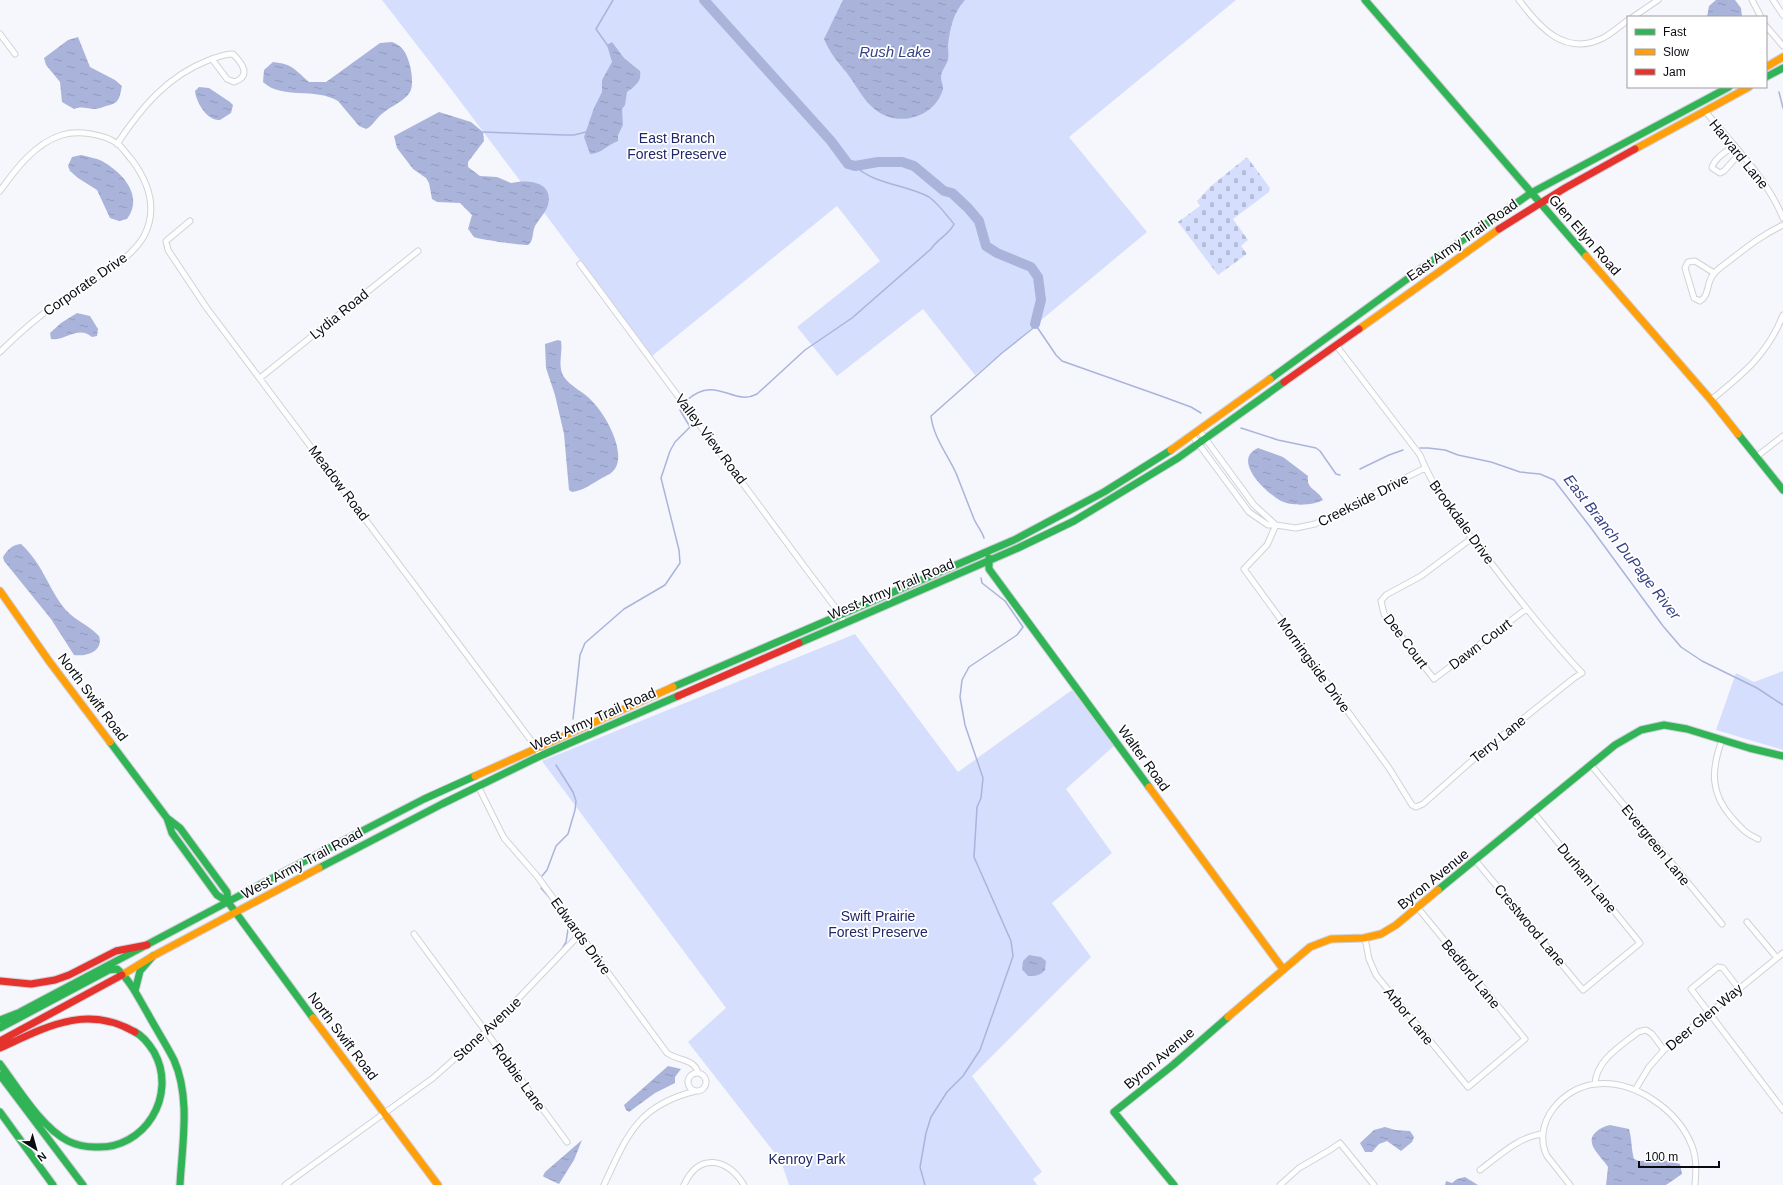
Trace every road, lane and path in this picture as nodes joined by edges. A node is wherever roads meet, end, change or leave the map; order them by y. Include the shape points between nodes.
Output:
1 (1365, 0) edge
2 (1518, 0) edge
3 (1658, 0) edge
4 (1752, 0) edge
5 (1773, 0) edge
6 (1783, 15) edge
7 (1634, 16) edge
8 (1760, 16) edge
9 (1627, 21) edge
10 (1767, 27) edge
11 (0, 34) edge
12 (1783, 46) edge
13 (16, 54) dead end
14 (1783, 57) edge
15 (212, 59) junction
16 (1767, 66) edge
17 (1783, 68) edge
18 (1767, 76) edge
19 (1727, 88) edge
20 (1747, 88) edge
21 (1705, 111) junction
22 (117, 144) junction
23 (1734, 146) junction
24 (1740, 153) junction
25 (0, 191) edge
26 (1530, 193) junction
27 (1540, 203) junction
28 (1783, 218) edge
29 (190, 221) dead end
30 (1783, 225) edge
31 (418, 250) dead end
32 (580, 264) dead end
33 (1714, 273) junction
34 (1783, 315) edge
35 (1331, 335) junction
36 (1333, 347) junction
37 (0, 352) edge
38 (260, 378) junction
39 (1711, 400) junction
40 (1199, 430) junction
41 (1192, 435) junction
42 (1783, 436) edge
43 (1205, 438) junction
44 (1198, 443) junction
45 (1756, 457) junction
46 (1425, 468) junction
47 (1240, 485) junction
48 (1233, 490) junction
49 (1783, 490) edge
50 (1276, 525) junction
51 (1472, 538) junction
52 (995, 548) junction
53 (989, 561) junction
54 (0, 591) edge
55 (1526, 609) junction
56 (841, 615) junction
57 (844, 624) junction
58 (1582, 673) joint
59 (1434, 679) joint
60 (1722, 740) junction
61 (536, 747) junction
62 (540, 756) junction
63 (1783, 756) edge
64 (1591, 765) junction
65 (478, 786) junction
66 (1416, 807) joint
67 (1534, 813) junction
68 (1758, 839) dead end
69 (1476, 861) junction
70 (228, 902) junction
71 (1418, 908) junction
72 (236, 913) junction
73 (1747, 922) dead end
74 (1722, 924) dead end
75 (414, 934) dead end
76 (580, 934) junction
77 (1365, 938) junction
78 (147, 945) junction
79 (1783, 953) edge
80 (153, 956) junction
81 (1777, 958) junction
82 (1283, 969) junction
83 (123, 974) junction
84 (0, 981) edge
85 (1739, 989) junction
86 (135, 991) junction
87 (1583, 992) joint
88 (20, 1012) junction
89 (1709, 1013) junction
90 (0, 1020) edge
91 (0, 1023) edge
92 (0, 1028) edge
93 (486, 1032) junction
94 (0, 1041) edge
95 (0, 1048) edge
96 (1664, 1050) junction
97 (2, 1066) edge
98 (698, 1073) junction
99 (0, 1076) edge
100 (1595, 1084) junction
101 (1468, 1088) joint
102 (1635, 1090) junction
103 (696, 1091) junction
104 (1783, 1110) edge
105 (0, 1112) edge
106 (384, 1112) junction
107 (1542, 1134) junction
108 (567, 1142) dead end
109 (1480, 1170) dead end
110 (53, 1185) edge
111 (83, 1185) edge
112 (180, 1185) edge
113 (285, 1185) edge
114 (438, 1185) edge
115 (604, 1185) edge
116 (684, 1185) edge
117 (744, 1185) edge
118 (1174, 1185) edge
119 (1280, 1185) edge
120 (1374, 1185) edge
121 (1570, 1185) edge
122 (1695, 1185) edge

1 - 26 main road, Glen Ellyn Road
2 - 9 street via 1546,31 1565,42 1588,43 1603,38
3 - 7 street
4 - 8 street
5 - 6 street
10 - 12 street
11 - 13 street
14 - 16 main road
15 - 15 street via 233,54 244,67 244,74 240,80 234,82 227,79
15 - 22 street via 183,73 156,94 140,111
17 - 18 main road
19 - 26 main road, East Army Trail Road
20 - 21 main road, East Army Trail Road
21 - 23 street, Harvard Lane
21 - 27 main road, East Army Trail Road
22 - 25 street via 98,136 76,133 60,136 46,142 32,154
22 - 37 street, Corporate Drive via 140,171 150,193 149,221 143,236 128,254 39,316
23 - 24 street, Harvard Lane
23 - 24 street via 1716,160 1712,168 1720,173 1724,171
24 - 28 street, Harvard Lane via 1765,183
26 - 27 main road, Glen Ellyn Road
26 - 35 main road, East Army Trail Road
27 - 36 main road, East Army Trail Road via 1499,229
27 - 39 main road, Glen Ellyn Road
29 - 38 street, Meadow Road via 166,241 168,250 206,307
30 - 33 street via 1762,236
31 - 38 street, Lydia Road
32 - 56 street, Valley View Road
33 - 33 street via 1708,283 1704,299 1700,301 1694,298 1685,268 1688,262 1696,262
34 - 39 street via 1761,355
35 - 36 main road
35 - 40 main road, East Army Trail Road
36 - 43 main road, East Army Trail Road
36 - 46 street, Brookdale Drive via 1420,455
38 - 61 street, Meadow Road
39 - 45 main road, Glen Ellyn Road
40 - 41 main road, East Army Trail Road
40 - 43 street
41 - 44 street, Creekside Drive
41 - 52 main road, West Army Trail Road via 1104,492 1050,522
42 - 45 street
43 - 44 main road, West Army Trail Road
43 - 47 street
44 - 48 street, Creekside Drive
44 - 53 main road, West Army Trail Road via 1109,501 1054,531
45 - 49 main road, Glen Ellyn Road
46 - 50 street, Creekside Drive via 1315,524 1296,528
46 - 51 street, Brookdale Drive via 1440,494
47 - 48 street
47 - 50 street via 1259,510
48 - 50 street, Creekside Drive via 1254,515 1268,525
50 - 66 street, Morningside Drive via 1267,545 1244,569 1389,768 1412,805
51 - 55 street, Brookdale Drive
51 - 59 street, Dee Court via 1421,576 1386,595 1381,601 1384,614
52 - 53 main road
52 - 56 main road, West Army Trail Road
53 - 57 main road, West Army Trail Road
53 - 82 main road, Walter Road via 989,569
54 - 70 main road, North Swift Road via 49,661 167,818 172,832 217,895
55 - 58 street, Brookdale Drive
55 - 59 street, Dawn Court
56 - 57 street, Valley View Road
56 - 61 main road, West Army Trail Road
57 - 62 main road, West Army Trail Road
58 - 66 street, Terry Lane
60 - 63 main road, Byron Avenue
60 - 64 main road, Byron Avenue via 1681,726 1653,726 1638,730 1625,738
60 - 68 street via 1715,763 1714,782 1717,794 1722,805 1746,834
61 - 62 street, Meadow Road
61 - 70 main road, West Army Trail Road via 382,820
62 - 65 main road, West Army Trail Road
64 - 67 main road, Byron Avenue
64 - 74 street, Evergreen Lane
65 - 72 main road, West Army Trail Road via 420,814
65 - 76 street, Edwards Drive via 504,838 537,876
67 - 69 main road, Byron Avenue
67 - 87 street, Durham Lane via 1642,944
69 - 71 main road, Byron Avenue
69 - 87 street, Crestwood Lane
70 - 72 main road, North Swift Road
70 - 78 main road, West Army Trail Road
71 - 77 main road, Byron Avenue via 1391,929
71 - 101 street, Bedford Lane via 1526,1039
72 - 80 main road, West Army Trail Road
72 - 106 main road, North Swift Road
73 - 81 street
75 - 93 street, Robbie Lane
76 - 93 street, Stone Avenue
76 - 98 street, Edwards Drive via 668,1053 690,1062
77 - 82 main road, Byron Avenue via 1338,938 1319,942
77 - 101 street, Arbor Lane via 1369,959 1376,975
78 - 84 main road via 116,951 55,980 31,984
78 - 88 main road, West Army Trail Road
79 - 81 street, Deer Glen Way
80 - 83 main road, West Army Trail Road
80 - 86 main road via 136,975
81 - 85 street, Deer Glen Way
82 - 118 main road, Byron Avenue via 1173,1065 1115,1110 1114,1112
83 - 86 main road
83 - 92 main road via 117,969 111,969
83 - 94 main road, West Army Trail Road
85 - 89 street, Deer Glen Way
85 - 89 street via 1723,968 1718,967 1691,989
86 - 112 main road via 174,1061 181,1088 184,1115
88 - 90 main road
88 - 91 main road, West Army Trail Road
89 - 96 street, Deer Glen Way
89 - 104 street
93 - 106 street, Stone Avenue via 433,1078
93 - 108 street, Robbie Lane
95 - 97 main road via 70,1020 100,1018 118,1022 136,1031 152,1048 160,1068 162,1092 154,1115 139,1133 114,1146 85,1146 70,1141 54,1130
96 - 100 street via 1652,1034 1646,1030 1638,1032 1600,1064 1595,1074
96 - 102 street, Deer Glen Way via 1649,1067
98 - 103 street via 692,1074 689,1080 690,1087
98 - 103 street via 705,1077 706,1084
99 - 111 main road
100 - 102 street via 1614,1084
100 - 107 street via 1575,1091 1555,1107 1546,1120
102 - 122 street via 1666,1110 1687,1135 1696,1161
103 - 115 street via 681,1094 664,1102 640,1121 623,1144
105 - 110 main road
106 - 113 street, Stone Avenue
106 - 114 main road, North Swift Road
107 - 109 street via 1522,1140
107 - 121 street via 1547,1156
116 - 117 street via 696,1168 715,1162 730,1168
119 - 120 street via 1298,1168 1340,1143

